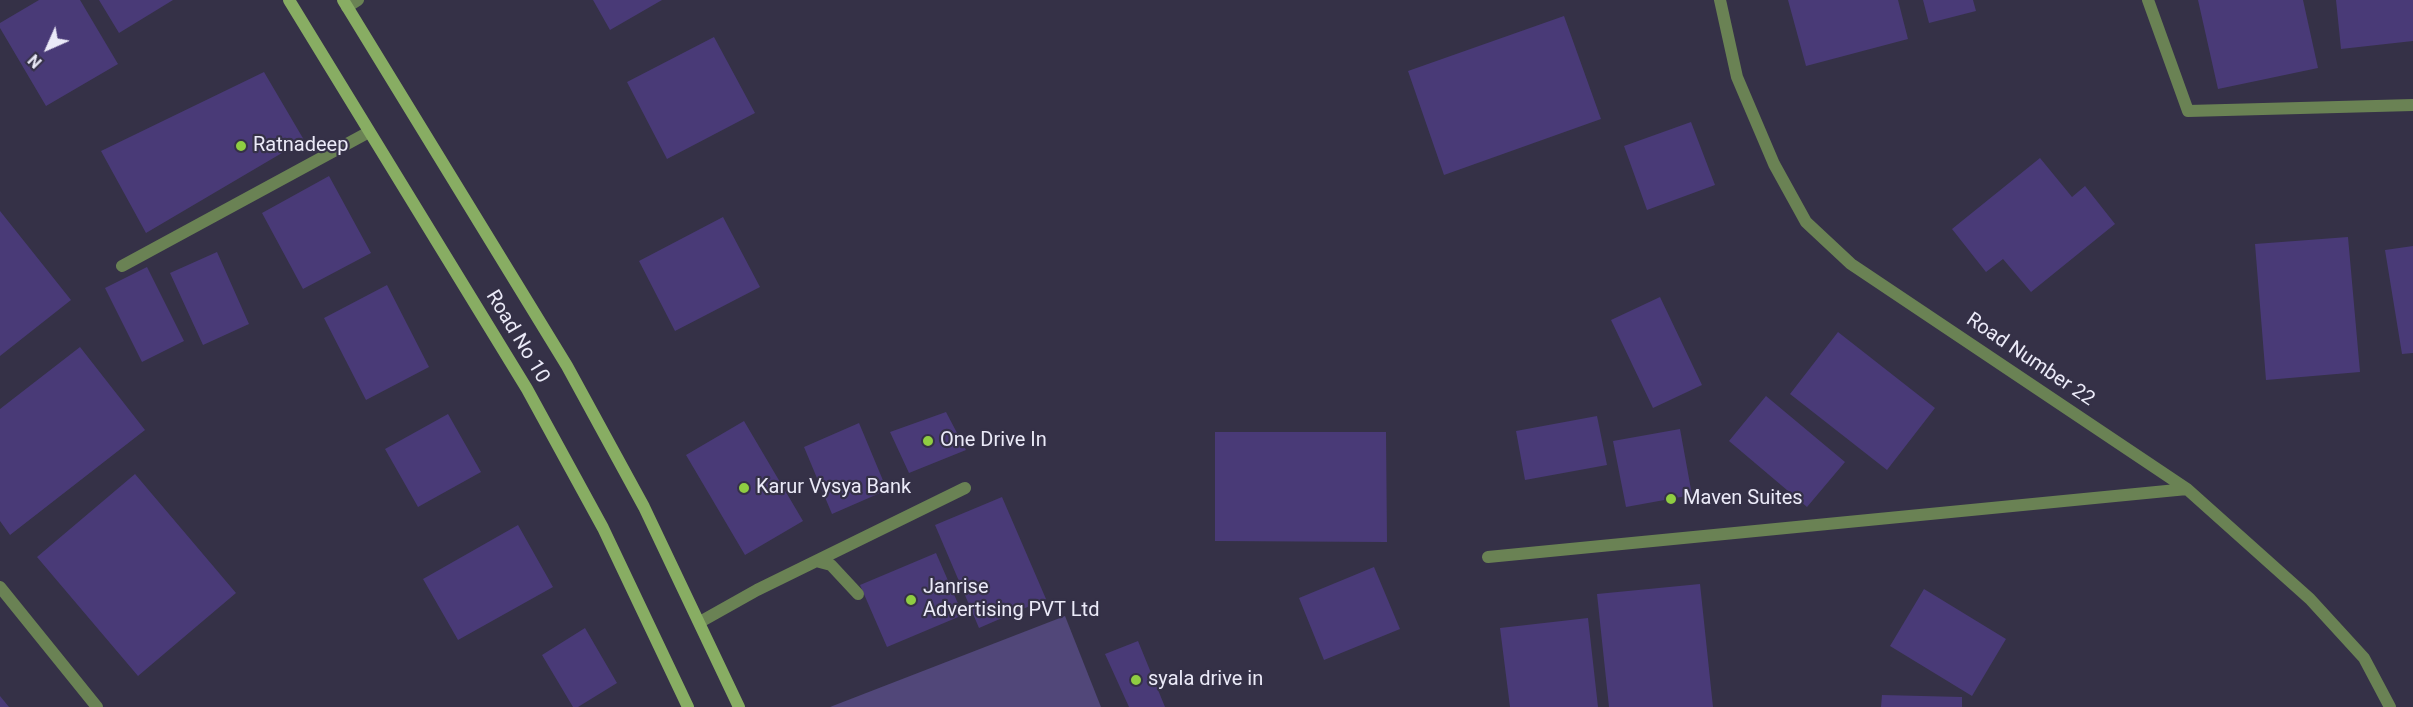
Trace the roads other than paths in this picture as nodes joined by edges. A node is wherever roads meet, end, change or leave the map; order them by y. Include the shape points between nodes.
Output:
1 (289, 0) edge
2 (1720, 0) edge
3 (2148, 0) edge
4 (349, 2) edge
5 (2413, 105) edge
6 (369, 132) junction
7 (122, 266) dead end
8 (965, 488) dead end
9 (2187, 489) junction
10 (1488, 557) dead end
11 (816, 561) junction
12 (0, 587) edge
13 (858, 594) dead end
14 (700, 622) junction
15 (92, 705) edge
16 (688, 707) edge
17 (739, 707) edge
18 (2390, 707) edge

1 - 6 main road, Road No 10
2 - 9 street, Road Number 22 via 1737,77 1774,164 1806,222 1851,264
3 - 5 street via 2188,111
4 - 14 main road, Road No 10 via 567,366 644,507
6 - 7 street
6 - 16 main road, Road No 10 via 527,389 603,528
8 - 11 street
9 - 10 street
9 - 18 street, Road Number 22 via 2318,607 2364,658
11 - 13 street via 831,565
11 - 14 street
12 - 15 street
14 - 17 main road, Road No 10

